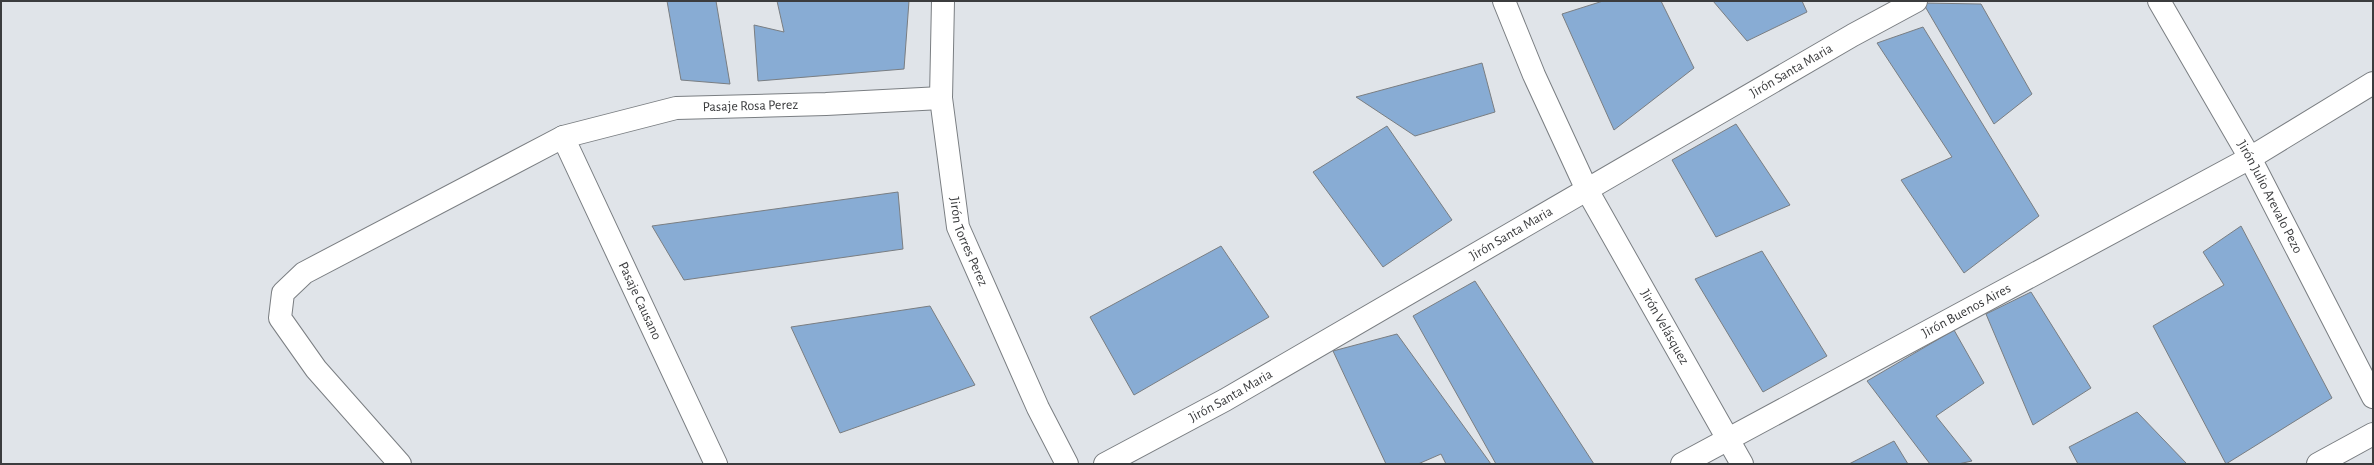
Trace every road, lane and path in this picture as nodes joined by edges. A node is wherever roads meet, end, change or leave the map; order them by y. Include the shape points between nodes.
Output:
1 (943, 1) edge
2 (1504, 1) edge
3 (1916, 1) edge
4 (2159, 1) edge
5 (2373, 83) edge
6 (941, 98) junction
7 (563, 137) junction
8 (2250, 158) junction
9 (1587, 190) junction
10 (2373, 397) edge
11 (2373, 434) edge
12 (1727, 439) junction
13 (400, 464) edge
14 (716, 464) edge
15 (1067, 464) edge
16 (1105, 464) edge
17 (1682, 464) edge
18 (1742, 464) edge
19 (2318, 464) edge

1 - 6 street, Jirón Torres Perez
2 - 9 street, Jirón Velásquez via 1534,75
3 - 9 street, Jirón Santa Maria
4 - 8 street, Jirón Julio Arevalo Pezo
5 - 8 street, Jirón Buenos Aires
6 - 7 street, Pasaje Rosa Perez via 676,108
6 - 15 street, Jirón Torres Perez via 958,227 1038,408
7 - 13 street, Pasaje Rosa Perez via 304,273 282,293 280,318 294,339 316,369
7 - 14 street, Pasaje Causano
8 - 10 street, Jirón Julio Arevalo Pezo
8 - 12 street, Jirón Buenos Aires
9 - 12 street, Jirón Velásquez
9 - 16 street, Jirón Santa Maria via 1225,400
11 - 19 street
12 - 17 street, Jirón Buenos Aires
12 - 18 street, Jirón Velásquez

